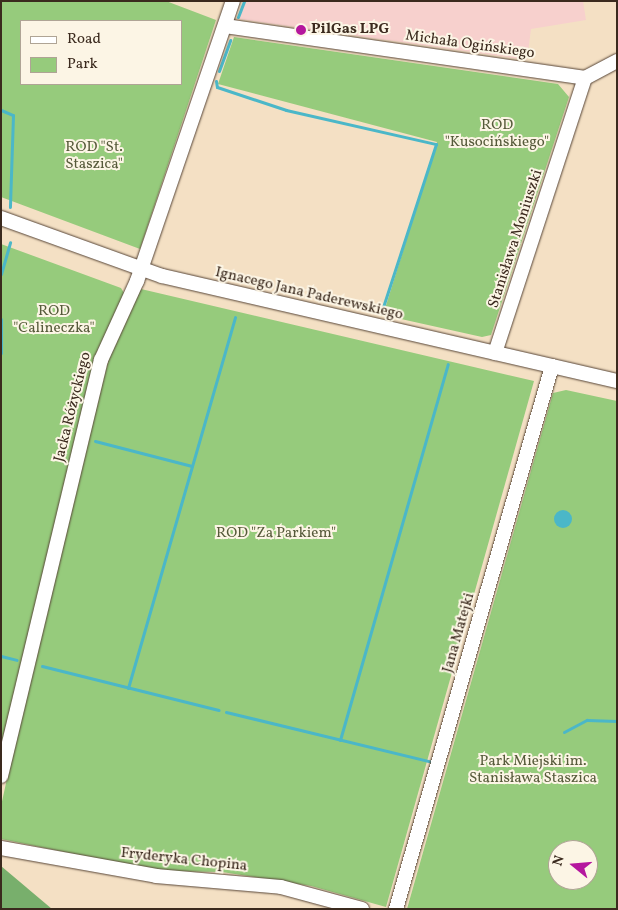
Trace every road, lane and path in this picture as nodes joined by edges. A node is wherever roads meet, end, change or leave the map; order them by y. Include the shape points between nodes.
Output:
1 (233, 1) edge
2 (225, 26) junction
3 (617, 60) edge
4 (585, 78) junction
5 (1, 218) edge
6 (140, 271) junction
7 (495, 353) junction
8 (552, 366) junction
9 (617, 381) edge
10 (1, 776) edge
11 (1, 848) edge
12 (362, 909) edge
13 (396, 909) edge

1 - 2 street, Jacka Różyckiego
2 - 4 street, Michała Ogińskiego
2 - 6 street, Jacka Różyckiego
3 - 4 street
4 - 7 street, Stanisława Moniuszki
5 - 6 street, Ignacego Jana Paderewskiego
6 - 7 street, Ignacego Jana Paderewskiego
6 - 10 street, Jacka Różyckiego via 101,360
7 - 8 street, Ignacego Jana Paderewskiego
8 - 9 street, Ignacego Jana Paderewskiego
8 - 13 street, Jana Matejki
11 - 12 street, Fryderyka Chopina via 156,876 281,887

